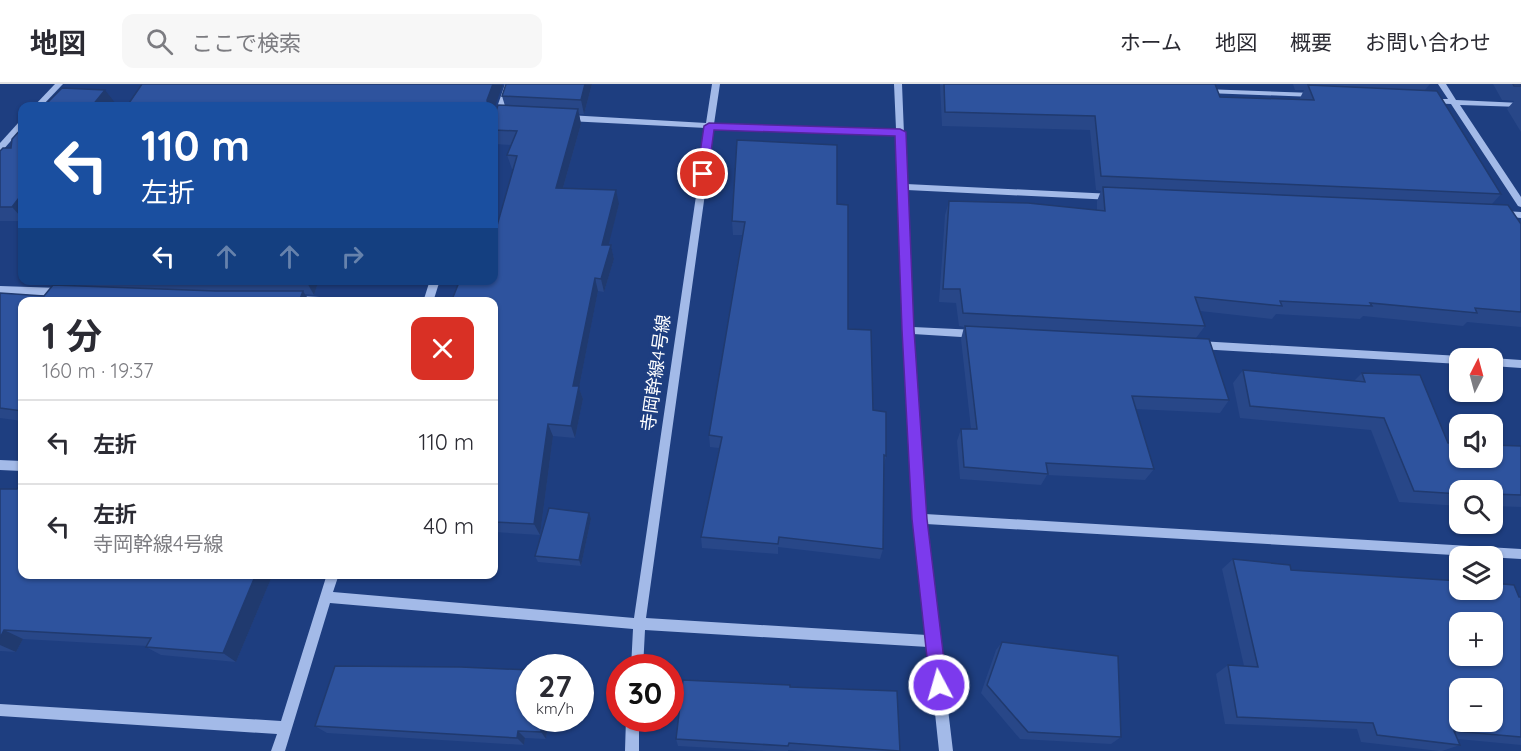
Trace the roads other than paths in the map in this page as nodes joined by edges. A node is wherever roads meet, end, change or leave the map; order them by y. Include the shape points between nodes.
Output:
1 (59, 84) edge
2 (509, 84) edge
3 (716, 84) edge
4 (898, 84) edge
5 (1442, 84) edge
6 (1194, 90) edge
7 (1324, 96) edge
8 (1418, 100) edge
9 (42, 102) edge
10 (1453, 102) junction
11 (1521, 105) edge
12 (498, 114) joint
13 (510, 114) edge
14 (556, 117) edge
15 (709, 126) junction
16 (18, 128) edge
17 (900, 132) junction
18 (0, 148) edge
19 (0, 156) edge
20 (11, 156) edge
21 (903, 187) junction
22 (1129, 197) edge
23 (1521, 204) edge
24 (1497, 214) edge
25 (1521, 215) edge
26 (0, 290) edge
27 (68, 292) edge
28 (908, 330) junction
29 (992, 335) edge
30 (1183, 344) edge
31 (1449, 359) edge
32 (1503, 363) edge
33 (1521, 364) edge
34 (0, 465) edge
35 (18, 466) edge
36 (920, 519) junction
37 (1521, 554) edge
38 (331, 579) edge
39 (326, 597) junction
40 (639, 624) junction
41 (934, 641) junction
42 (638, 654) edge
43 (0, 710) edge
44 (285, 728) junction
45 (633, 732) edge
46 (278, 751) edge
47 (632, 751) edge
48 (946, 751) edge

1 - 9 street
2 - 12 street
3 - 15 street, 寺岡幹線4号線
4 - 17 street
5 - 10 street
6 - 7 street
8 - 10 street
10 - 11 street
10 - 23 street
12 - 13 street
14 - 15 street
15 - 17 street
15 - 40 street, 寺岡幹線4号線
16 - 18 street
17 - 21 street
19 - 20 street
21 - 22 street
21 - 28 street
24 - 25 street
26 - 27 street
28 - 29 street
28 - 36 street
30 - 31 street
32 - 33 street
34 - 35 street
36 - 37 street
36 - 41 street
38 - 39 street
39 - 40 street
39 - 44 street
40 - 41 street
40 - 42 street, 寺岡幹線4号線
41 - 48 street
43 - 44 street
44 - 46 street
45 - 47 street

